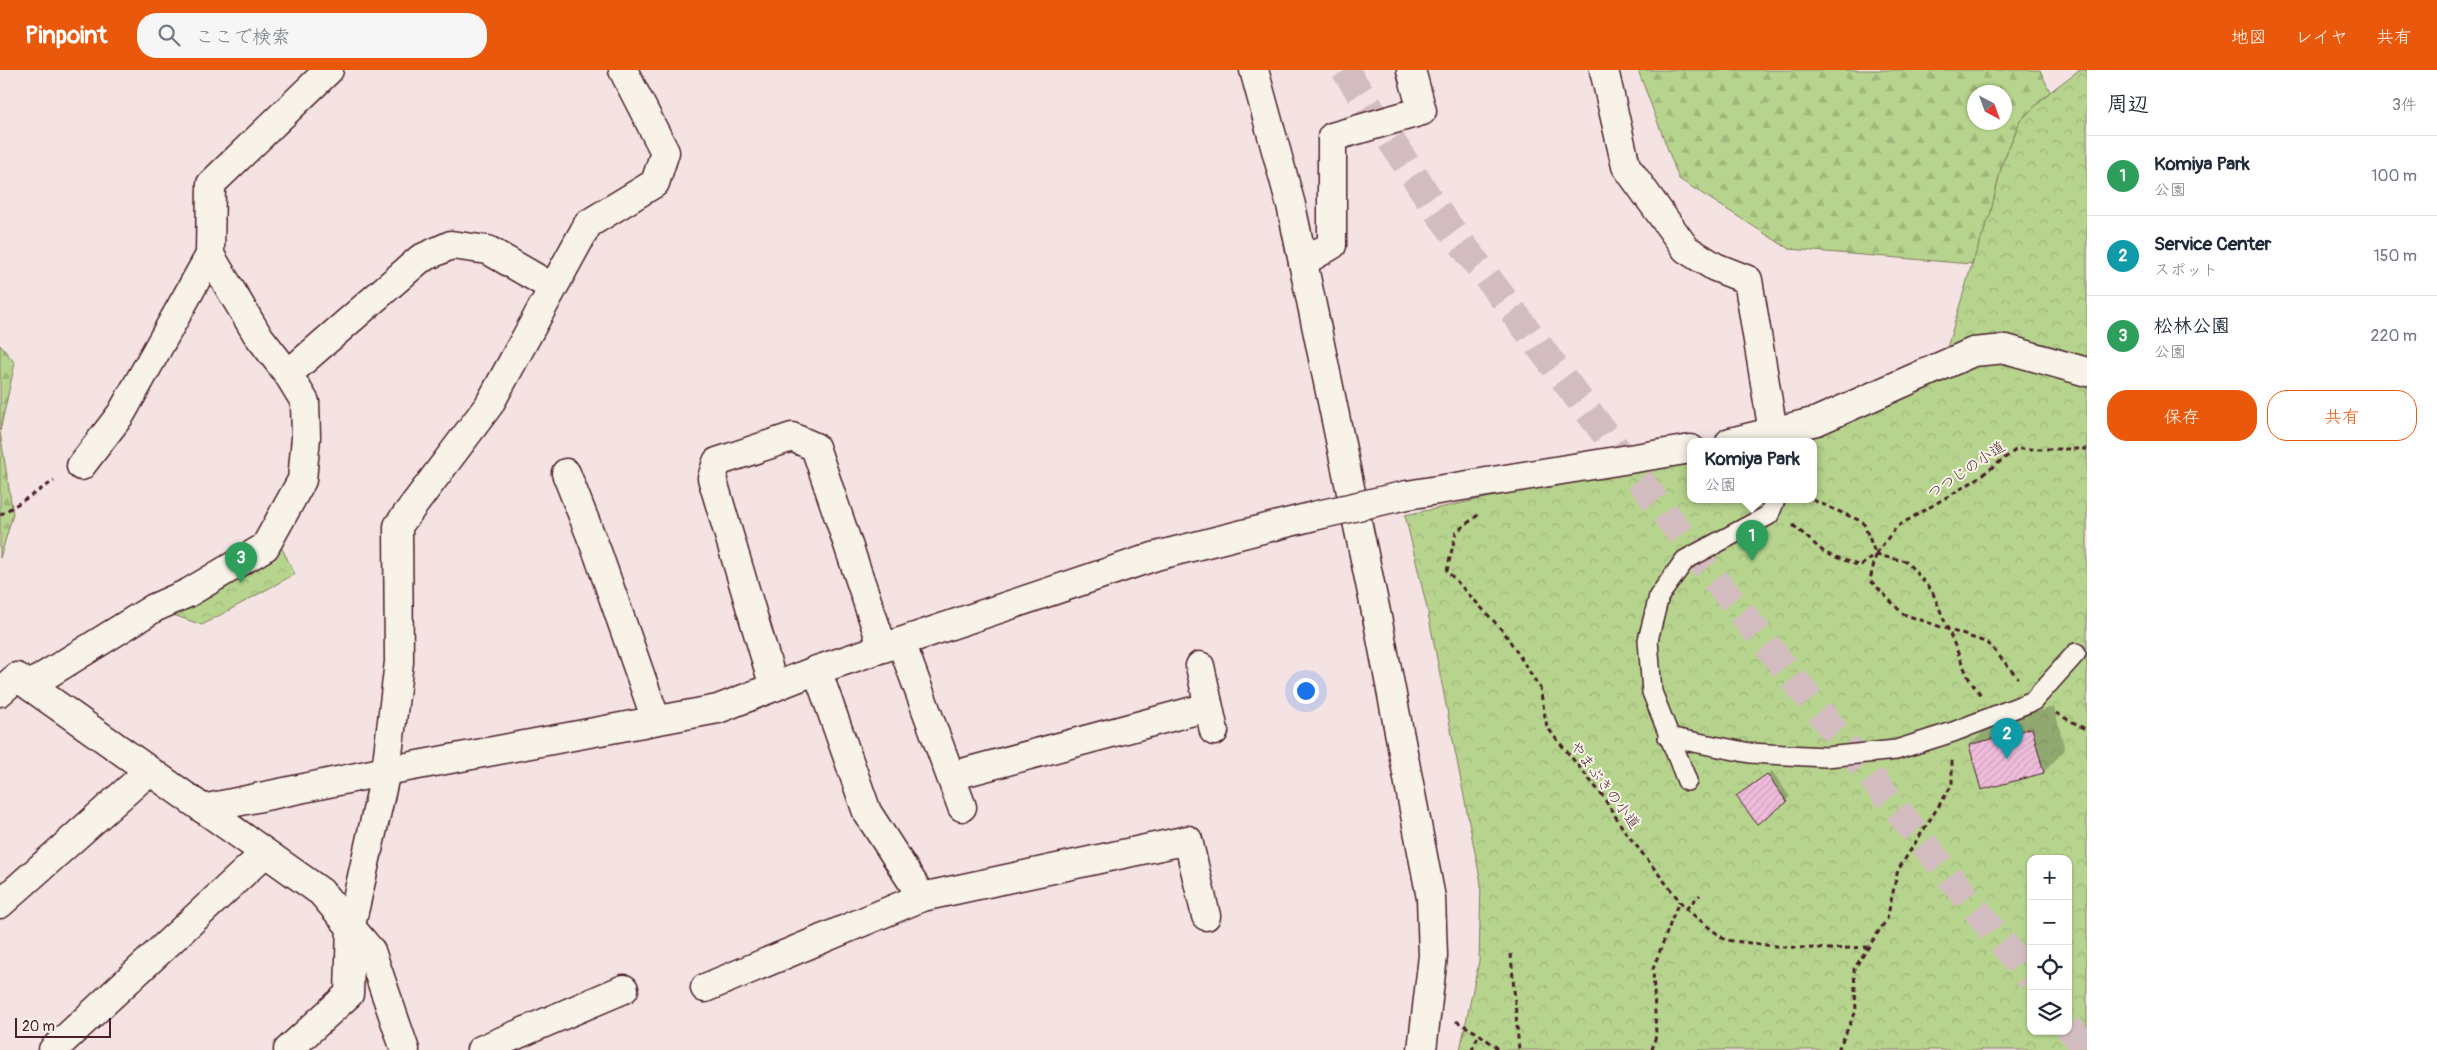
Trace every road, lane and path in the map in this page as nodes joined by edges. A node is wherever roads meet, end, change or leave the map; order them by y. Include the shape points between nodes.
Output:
1 (329, 70) edge
2 (623, 70) edge
3 (1254, 70) edge
4 (1411, 70) edge
5 (1604, 70) edge
6 (210, 255) junction
7 (1303, 262) junction
8 (552, 287) junction
9 (2087, 372) edge
10 (288, 374) junction
11 (1775, 437) edge
12 (2087, 448) edge
13 (1687, 450) edge
14 (81, 466) joint
15 (566, 473) dead end
16 (1817, 502) edge
17 (1772, 508) edge
18 (1482, 512) dead end
19 (0, 515) edge
20 (1876, 555) junction
21 (1949, 631) junction
22 (892, 645) junction
23 (2076, 652) dead end
24 (1200, 666) dead end
25 (817, 670) junction
26 (30, 685) junction
27 (774, 687) junction
28 (0, 692) edge
29 (2033, 701) junction
30 (1997, 716) junction
31 (656, 720) junction
32 (2087, 730) edge
33 (1953, 732) junction
34 (1668, 737) junction
35 (149, 771) junction
36 (386, 771) junction
37 (951, 776) junction
38 (1687, 782) dead end
39 (962, 807) dead end
40 (203, 809) junction
41 (265, 852) junction
42 (1700, 895) dead end
43 (922, 897) junction
44 (1679, 901) junction
45 (0, 904) edge
46 (1686, 909) junction
47 (1206, 916) dead end
48 (351, 925) junction
49 (1867, 947) junction
50 (1511, 954) dead end
51 (705, 988) dead end
52 (624, 989) dead end
53 (1428, 1006) junction
54 (1478, 1034) junction
55 (53, 1050) edge
56 (288, 1050) edge
57 (406, 1050) edge
58 (481, 1050) edge
59 (1422, 1050) edge
60 (1472, 1050) edge
61 (1500, 1050) edge
62 (1519, 1050) edge
63 (1652, 1050) edge
64 (1838, 1050) edge

1 - 6 street via 211,184
2 - 8 street via 665,152 655,182 588,224
3 - 7 street
4 - 7 street via 1422,112 1332,137 1332,245
5 - 11 street via 1626,166 1686,249 1715,267 1748,280
6 - 10 street via 257,334
6 - 14 street via 121,414
7 - 53 street via 1377,617 1431,898 1433,956
8 - 10 street via 488,250 451,245 420,259
8 - 36 street via 489,405 398,526 399,662
9 - 11 street via 2006,349 1974,352
10 - 26 street via 304,402 306,437 302,480 266,547 188,593 154,608
12 - 20 path, つつじの小道 via 2017,449 1974,481 1896,527
13 - 22 street, bridge via 1407,495 1318,515 1156,556
14 - 19 path
15 - 31 street
16 - 20 path via 1863,522
17 - 20 path via 1780,518 1799,528 1826,553 1860,566
17 - 34 lane via 1685,560 1659,596 1648,640 1652,692
18 - 44 path, やまぶきの小道 via 1456,532 1447,571 1504,632 1540,688 1547,728 1602,795 1624,830
20 - 21 path via 1906,561 1932,592
20 - 21 path via 1870,580 1903,614
21 - 29 path via 1988,643 2016,673
21 - 30 path via 1968,677
22 - 25 street
22 - 27 street via 815,447 792,437 717,462 712,478
22 - 37 street
23 - 29 lane
24 - 37 street via 1211,719
25 - 27 street
25 - 43 street via 867,812
26 - 28 street via 17,677
26 - 35 street
27 - 31 street via 718,709
29 - 30 lane
29 - 32 path
30 - 33 lane
31 - 36 street
33 - 34 lane via 1896,750 1826,757 1750,754
33 - 49 path via 1952,785 1898,870 1887,919
34 - 38 lane
35 - 40 street
35 - 45 street
36 - 40 street
36 - 48 street
37 - 39 street
40 - 41 street
41 - 48 street via 322,892
41 - 55 street
42 - 46 path
43 - 47 street via 1188,840
43 - 51 street
44 - 46 path
44 - 63 path via 1653,969 1656,1034
46 - 49 path via 1725,940 1784,947
48 - 56 street via 349,994
48 - 57 street via 371,951
49 - 64 path via 1854,969 1856,1011
50 - 62 path
52 - 58 street
53 - 54 path
53 - 59 street
54 - 60 path
54 - 61 path

